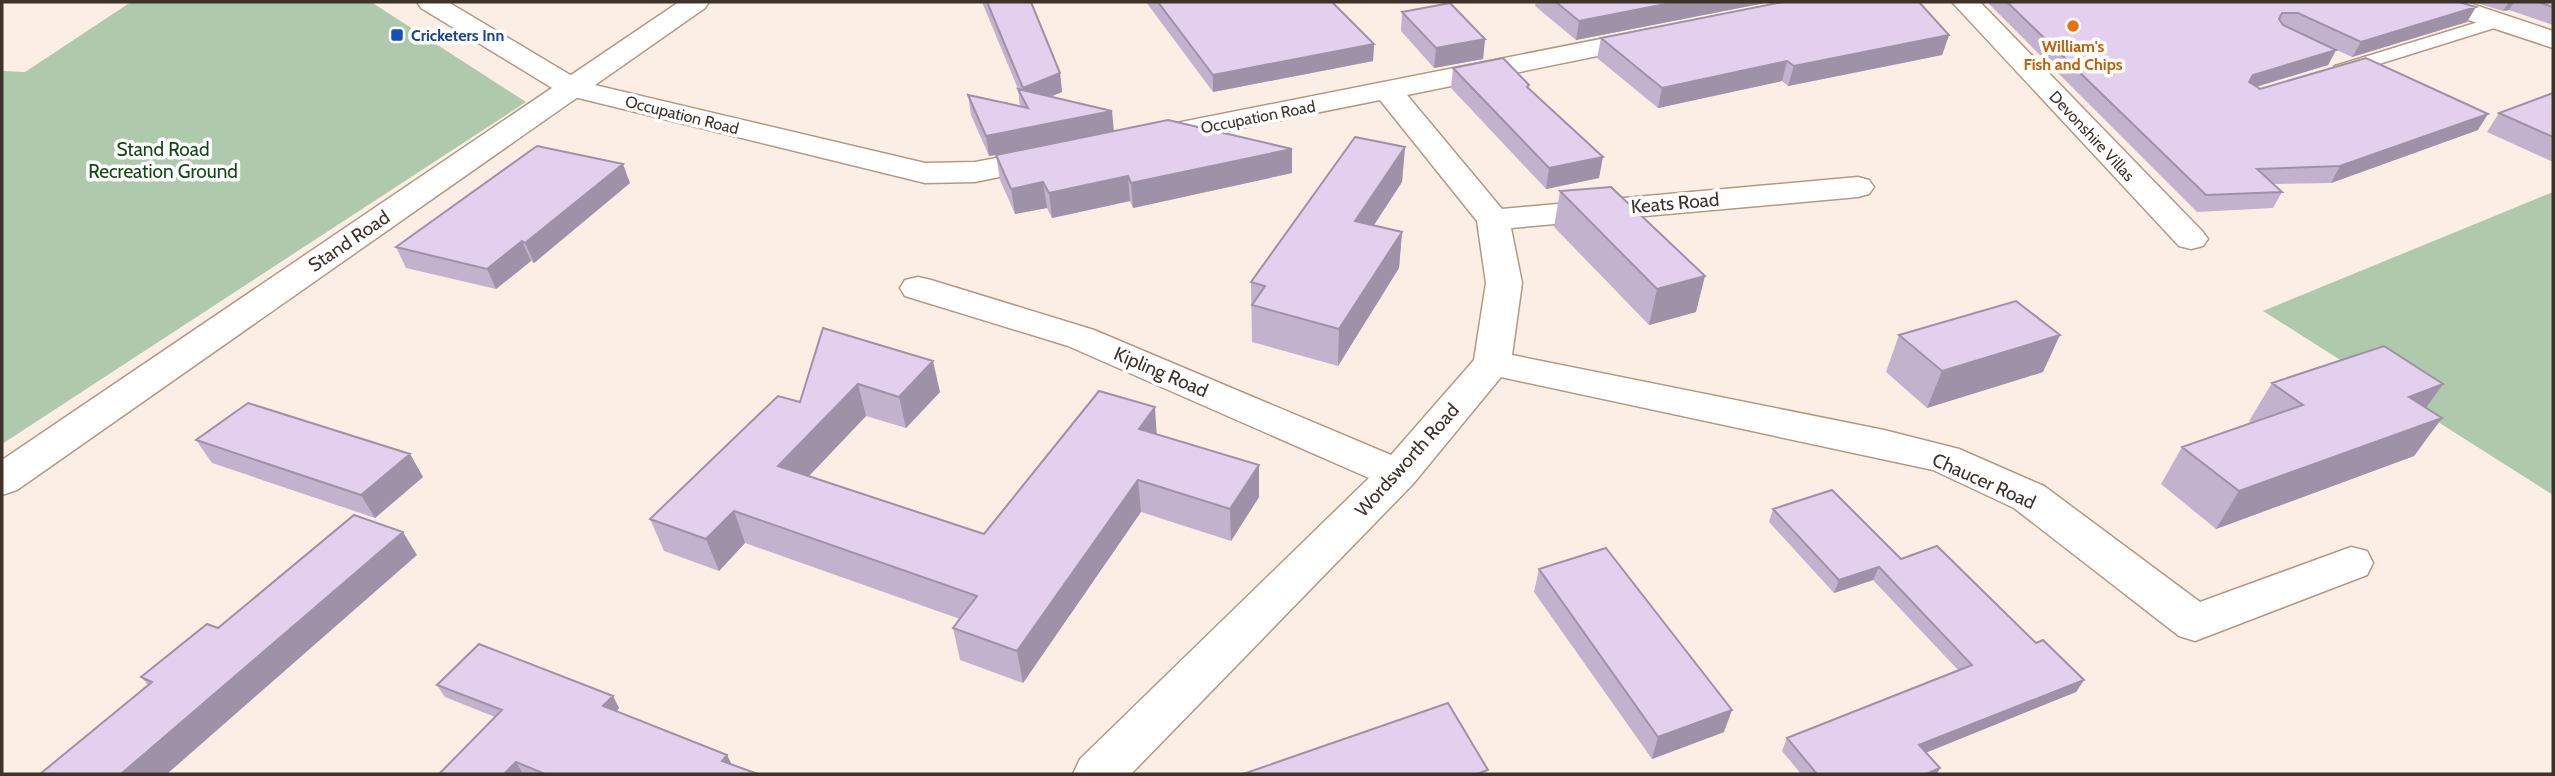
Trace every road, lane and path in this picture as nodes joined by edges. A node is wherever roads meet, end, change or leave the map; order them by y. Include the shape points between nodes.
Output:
1 (430, 2) edge
2 (696, 2) edge
3 (1965, 2) edge
4 (2441, 2) edge
5 (2497, 21) junction
6 (1672, 32) edge
7 (2553, 40) edge
8 (2328, 65) edge
9 (572, 88) junction
10 (1388, 91) junction
11 (1122, 143) edge
12 (1082, 151) edge
13 (1858, 187) dead end
14 (1493, 220) junction
15 (2191, 239) dead end
16 (918, 288) dead end
17 (1492, 363) junction
18 (1398, 474) junction
19 (2, 480) edge
20 (2351, 563) dead end
21 (1098, 774) edge

1 - 9 street, Occupation Road
2 - 9 street, Stand Road
3 - 15 street, Devonshire Villas
4 - 5 street
5 - 7 street
5 - 8 lane via 2352,66
6 - 10 street, Occupation Road
9 - 12 street, Occupation Road via 925,173 975,172
9 - 19 street, Stand Road
10 - 11 street, Occupation Road
10 - 14 street
13 - 14 street, Keats Road
14 - 17 street via 1504,283
16 - 18 street, Kipling Road via 1081,338
17 - 18 street, Wordsworth Road
17 - 20 street, Chaucer Road via 1945,459 2029,497 2195,623
18 - 21 street, Wordsworth Road

